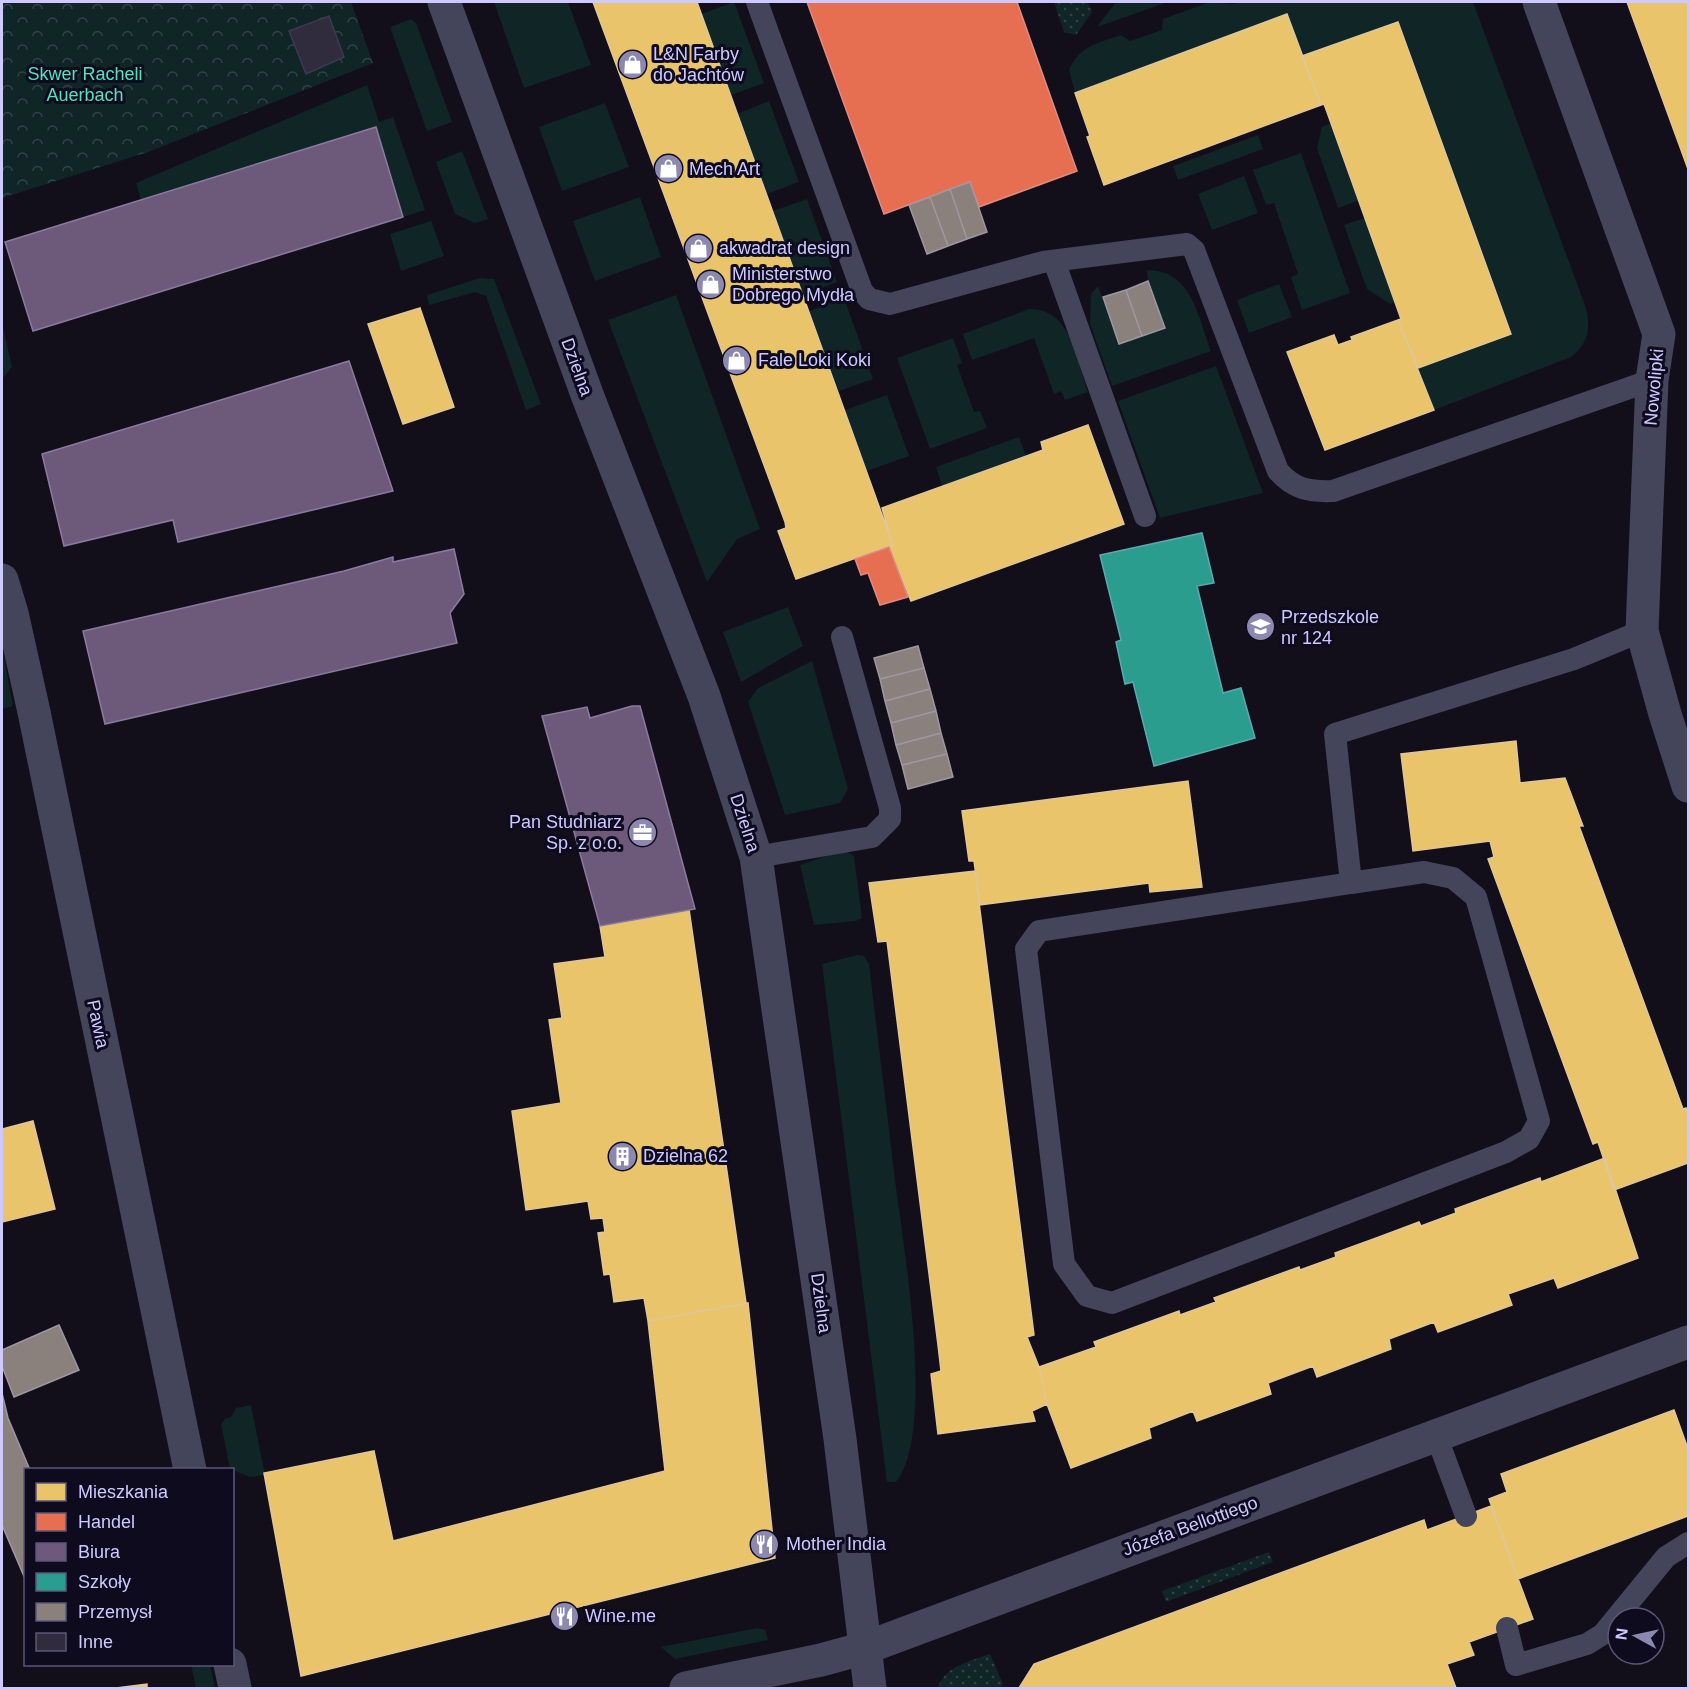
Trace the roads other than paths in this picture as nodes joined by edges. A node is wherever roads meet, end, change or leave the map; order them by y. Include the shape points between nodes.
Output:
1 (444, 2) edge
2 (756, 2) edge
3 (1539, 2) edge
4 (1054, 261) junction
5 (1652, 380) junction
6 (1145, 516) dead end
7 (2, 580) edge
8 (1642, 631) junction
9 (842, 637) dead end
10 (1689, 786) edge
11 (756, 856) junction
12 (1351, 882) junction
13 (1689, 1342) edge
14 (1436, 1435) junction
15 (190, 1468) edge
16 (1466, 1516) dead end
17 (1689, 1543) edge
18 (1507, 1628) dead end
19 (865, 1648) junction
20 (230, 1666) edge
21 (235, 1689) edge
22 (686, 1689) edge
23 (870, 1689) edge

1 - 11 street, Dzielna via 588,397 704,696
2 - 4 lane via 862,291 869,299 890,304
3 - 5 street, Nowolipki via 1659,334
4 - 5 lane via 1187,244 1194,250 1278,471 1300,489 1333,491
4 - 6 lane
5 - 8 street, Nowolipki
7 - 15 street, Pawia via 34,712
8 - 10 street, Nowolipki
8 - 12 lane via 1574,659 1335,734
9 - 11 lane via 890,819 872,837
11 - 19 street, Dzielna via 840,1439
12 - 12 lane via 1424,873 1453,878 1476,897 1539,1122 1529,1139 1506,1152 1112,1303 1087,1296 1064,1263 1026,950 1039,932
13 - 14 street, Józefa Bellottiego
14 - 16 lane
14 - 19 street, Józefa Bellottiego
17 - 18 lane via 1666,1557 1603,1634 1587,1644 1516,1665
19 - 22 street, Józefa Bellottiego
19 - 23 street, Dzielna
20 - 21 street

